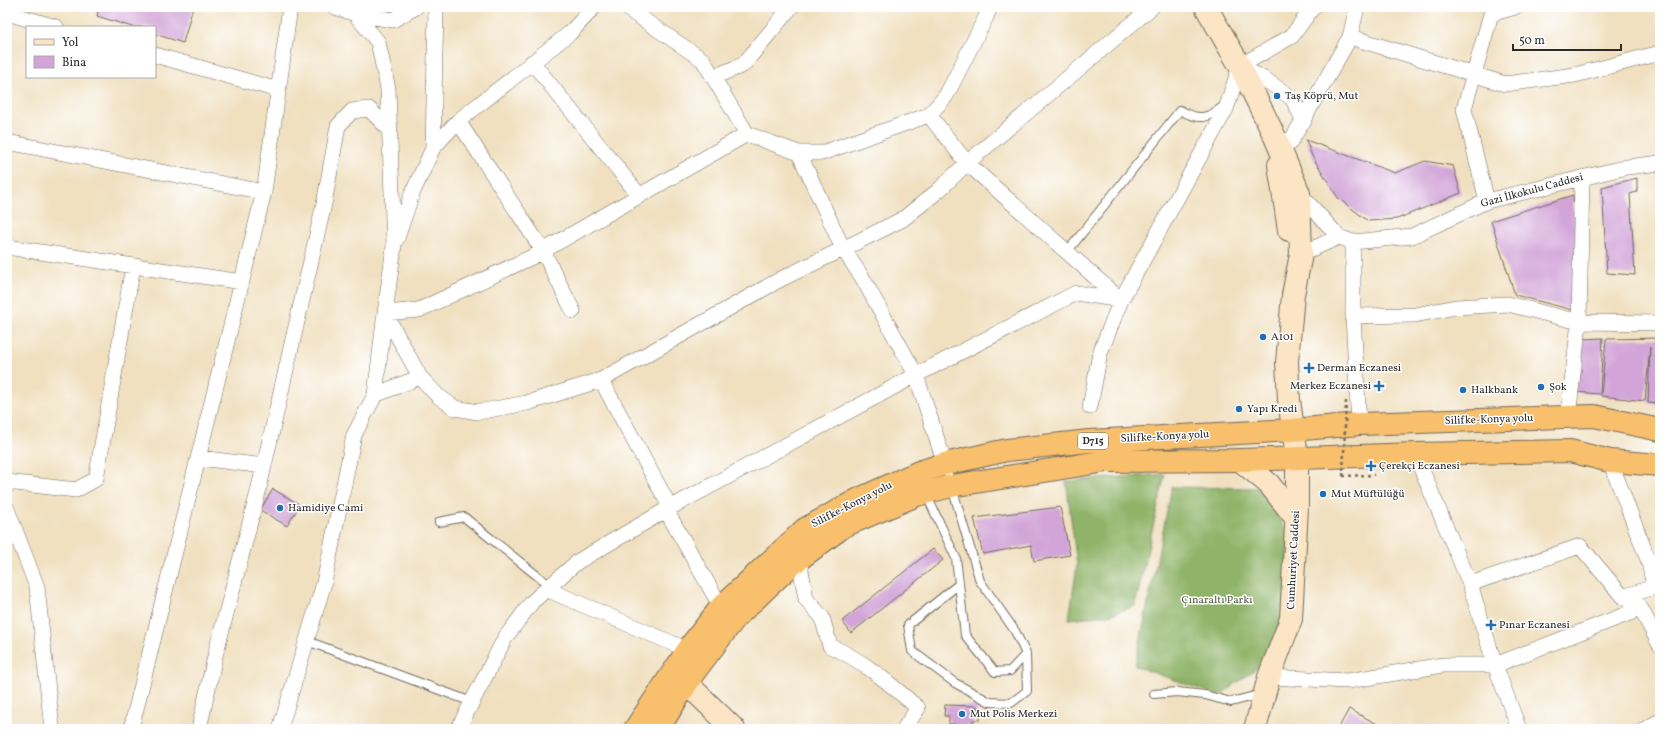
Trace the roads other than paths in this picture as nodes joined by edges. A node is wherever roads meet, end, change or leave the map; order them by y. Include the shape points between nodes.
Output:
1 (290, 7) edge
2 (335, 7) edge
3 (416, 7) edge
4 (436, 7) edge
5 (594, 7) edge
6 (625, 7) edge
7 (791, 7) edge
8 (990, 7) edge
9 (1152, 7) edge
10 (1206, 7) edge
11 (1313, 7) edge
12 (1357, 7) edge
13 (1515, 7) edge
14 (1492, 11) edge
15 (7, 13) edge
16 (355, 14) junction
17 (52, 26) edge
18 (1350, 37) junction
19 (1660, 53) edge
20 (156, 55) edge
21 (532, 62) junction
22 (1240, 66) junction
23 (1474, 75) junction
24 (713, 77) junction
25 (1257, 84) junction
26 (278, 90) junction
27 (1228, 103) junction
28 (929, 115) junction
29 (458, 121) junction
30 (1304, 121) junction
31 (390, 129) junction
32 (746, 134) junction
33 (1275, 137) junction
34 (7, 142) edge
35 (433, 148) junction
36 (799, 154) junction
37 (967, 162) junction
38 (1660, 163) edge
39 (1582, 178) junction
40 (264, 192) junction
41 (1299, 193) junction
42 (639, 196) junction
43 (1487, 201) junction
44 (1346, 239) junction
45 (394, 246) junction
46 (7, 247) edge
47 (843, 248) junction
48 (543, 251) junction
49 (1067, 252) junction
50 (1301, 254) junction
51 (133, 266) junction
52 (242, 282) junction
53 (1293, 295) junction
54 (1121, 300) junction
55 (573, 311) dead end
56 (385, 313) junction
57 (1353, 316) junction
58 (1579, 322) junction
59 (1660, 323) edge
60 (916, 375) junction
61 (420, 377) junction
62 (601, 380) junction
63 (375, 395) junction
64 (1090, 407) dead end
65 (1568, 417) junction
66 (1359, 424) junction
67 (1293, 430) junction
68 (1660, 430) edge
69 (1415, 454) junction
70 (199, 458) junction
71 (1297, 458) junction
72 (1240, 460) junction
73 (1610, 461) junction
74 (945, 464) junction
75 (1660, 465) edge
76 (264, 466) junction
77 (7, 482) edge
78 (922, 483) junction
79 (951, 486) junction
80 (7, 509) edge
81 (668, 509) junction
82 (1296, 518) junction
83 (439, 522) dead end
84 (799, 559) junction
85 (959, 584) junction
86 (1470, 584) junction
87 (1657, 586) edge
88 (548, 587) junction
89 (1633, 594) junction
90 (721, 607) junction
91 (307, 641) junction
92 (1660, 645) edge
93 (688, 650) junction
94 (1026, 654) junction
95 (1496, 665) junction
96 (681, 677) junction
97 (1266, 685) junction
98 (1154, 694) dead end
99 (472, 702) junction
100 (1660, 721) edge
101 (52, 729) edge
102 (131, 729) edge
103 (199, 729) edge
104 (280, 729) edge
105 (458, 729) edge
106 (635, 729) edge
107 (658, 729) edge
108 (734, 729) edge
109 (904, 729) edge
110 (1255, 729) edge
111 (1519, 729) edge
112 (1644, 729) edge

1 - 26 street
2 - 16 street
3 - 16 street via 393,20
4 - 35 street
5 - 21 street via 570,33
6 - 24 street via 703,60
7 - 24 street via 743,65
8 - 28 street via 946,96
9 - 37 street
10 - 22 main road
11 - 22 street via 1292,36
12 - 18 street
13 - 14 street
14 - 23 street
15 - 17 street
16 - 31 street via 378,42 388,89
18 - 23 street
18 - 30 street
19 - 23 street via 1575,76 1506,84
20 - 26 street
21 - 29 street
21 - 42 street
22 - 25 main road
22 - 27 street
23 - 43 street via 1464,109
24 - 32 street
25 - 30 street via 1292,98
25 - 33 main road
26 - 40 street
27 - 49 lane via 1211,116 1191,116 1180,110
27 - 54 street via 1210,141
28 - 36 street via 822,153
28 - 37 street
29 - 35 street
29 - 48 street
30 - 33 street via 1290,142
31 - 45 street
31 - 76 street via 369,109 352,111 338,126 324,204
32 - 36 street
32 - 42 street
33 - 41 main road
33 - 53 main road via 1290,242
34 - 40 street
35 - 45 street via 412,194
36 - 47 street
37 - 47 street via 939,190 903,219
37 - 49 street
38 - 39 street, Gazi İlkokulu Caddesi via 1627,167
39 - 43 street, Gazi İlkokulu Caddesi
39 - 58 street
40 - 52 street
41 - 44 street
41 - 50 main road
42 - 48 street
43 - 44 street, Gazi İlkokulu Caddesi via 1412,236
44 - 50 street, Gazi İlkokulu Caddesi
44 - 57 street
45 - 56 street
46 - 51 street
47 - 60 street via 862,277
47 - 62 street via 781,279
48 - 55 street
48 - 56 street via 419,310
49 - 54 street
50 - 53 main road
51 - 52 street
51 - 77 street via 96,479 76,490
52 - 70 street
53 - 67 main road, Cumhuriyet Caddesi via 1287,362
54 - 60 street via 1076,293
54 - 64 street via 1100,352
56 - 61 street
56 - 63 street
57 - 58 street via 1415,315 1456,307 1508,304
57 - 66 street
58 - 59 street
58 - 65 street
60 - 74 street
60 - 81 street
61 - 62 street via 438,396 455,408 478,412 527,403
61 - 63 street
62 - 81 street
63 - 91 street via 354,435 324,583
65 - 66 highway, Silifke-Konya yolu / D715
65 - 68 highway, Silifke-Konya yolu / D715 via 1594,416
66 - 67 highway, Silifke-Konya yolu / D715
67 - 71 main road, Cumhuriyet Caddesi
67 - 74 highway, Silifke-Konya yolu / D715 via 1082,442 1007,450
69 - 71 highway, Silifke-Konya yolu / D715
69 - 73 highway, Silifke-Konya yolu / D715 via 1570,451
69 - 86 street
70 - 76 street
70 - 102 street
71 - 72 highway, Silifke-Konya yolu / D715
71 - 82 main road, Cumhuriyet Caddesi
72 - 79 highway, Silifke-Konya yolu / D715 via 1106,461
72 - 82 main road via 1269,484
73 - 75 highway, Silifke-Konya yolu / D715
73 - 87 street
74 - 78 highway, Silifke-Konya yolu / D715
74 - 79 lane
76 - 103 street
78 - 79 highway, Silifke-Konya yolu / D715
78 - 84 highway, Silifke-Konya yolu / D715 via 917,495 844,526
78 - 85 lane via 956,558
78 - 90 highway, Silifke-Konya yolu / D715 via 857,500 805,529
79 - 94 lane via 980,581 1015,630
80 - 101 street via 37,587
81 - 88 street via 577,562
81 - 90 street
82 - 97 main road, Cumhuriyet Caddesi via 1291,619
83 - 88 lane via 464,517
84 - 96 highway, Silifke-Konya yolu / D715 via 736,617
84 - 109 street via 806,599 822,617 830,646 846,653 883,678 918,708
85 - 94 lane via 966,635 995,672 1010,671
85 - 94 lane via 908,625 912,651 955,684 990,702 1011,704 1027,691
86 - 89 street via 1580,546 1622,597
86 - 95 street
87 - 89 street
88 - 93 street
88 - 99 street via 532,602 505,638
89 - 92 street
89 - 95 street via 1630,612
90 - 93 highway, Silifke-Konya yolu / D715
91 - 99 lane
91 - 104 street
93 - 96 highway, Silifke-Konya yolu / D715
95 - 97 street via 1444,665 1348,682
95 - 111 street
96 - 106 highway, Silifke-Konya yolu / D715
96 - 107 highway, Silifke-Konya yolu / D715
96 - 108 main road
97 - 98 lane via 1231,702 1205,695 1177,692
97 - 110 main road, Cumhuriyet Caddesi
99 - 105 street
100 - 112 street

